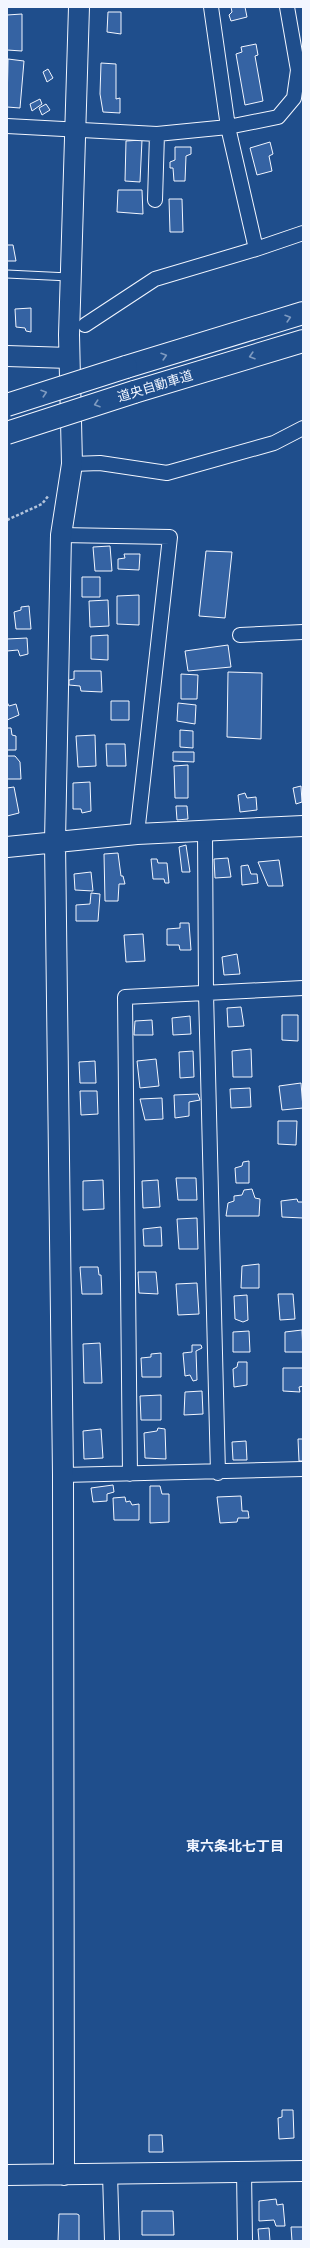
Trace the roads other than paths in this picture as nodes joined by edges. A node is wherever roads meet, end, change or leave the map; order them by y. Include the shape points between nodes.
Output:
1 (79, 7) edge
2 (211, 7) edge
3 (287, 7) edge
4 (7, 126) edge
5 (228, 127) junction
6 (74, 128) junction
7 (158, 134) junction
8 (156, 200) dead end
9 (303, 233) edge
10 (256, 249) junction
11 (7, 274) edge
12 (70, 277) junction
13 (303, 313) edge
14 (77, 330) junction
15 (303, 341) edge
16 (7, 356) edge
17 (69, 358) junction
18 (7, 405) edge
19 (303, 428) edge
20 (7, 433) edge
21 (72, 464) junction
22 (61, 535) junction
23 (303, 632) edge
24 (240, 635) dead end
25 (303, 826) edge
26 (205, 832) junction
27 (137, 834) junction
28 (55, 842) junction
29 (7, 847) edge
30 (303, 988) edge
31 (206, 993) junction
32 (303, 1469) edge
33 (218, 1473) junction
34 (130, 1474) junction
35 (63, 1475) junction
36 (244, 2171) junction
37 (303, 2171) edge
38 (110, 2174) junction
39 (7, 2175) edge
40 (64, 2175) junction
41 (112, 2241) edge
42 (245, 2241) edge

1 - 6 street
2 - 5 street
3 - 5 street via 298,70 294,98 278,117
4 - 6 street
5 - 7 street
5 - 10 street
6 - 7 street
6 - 12 street
7 - 8 street
9 - 10 street
10 - 14 street via 155,279
11 - 12 lane
12 - 14 street
18 -> 13 highway, 道央自動車道, bridge
14 - 17 street
15 -> 20 highway, 道央自動車道, bridge
16 - 17 street
17 - 21 street
19 - 21 street via 274,443 167,473 100,463
21 - 22 street
22 - 27 street via 170,537
22 - 28 street
23 - 24 street
25 - 26 street
26 - 27 street
26 - 31 street
27 - 28 street
28 - 29 street
28 - 35 street
30 - 31 street
31 - 33 street
31 - 34 street via 125,997
32 - 33 street
33 - 34 street
34 - 35 street
35 - 40 street
36 - 37 street
36 - 38 street
36 - 42 street
38 - 40 street
38 - 41 street
39 - 40 street

